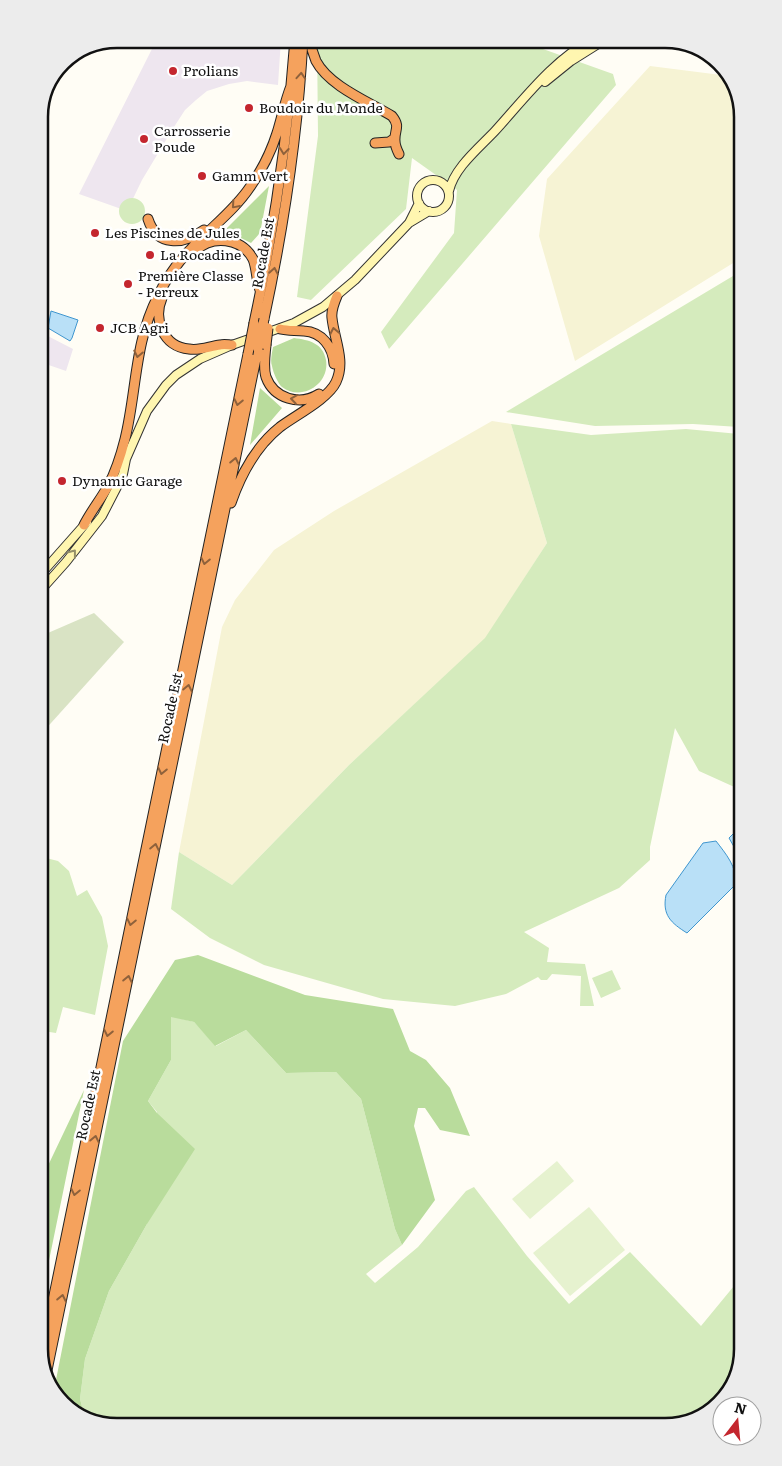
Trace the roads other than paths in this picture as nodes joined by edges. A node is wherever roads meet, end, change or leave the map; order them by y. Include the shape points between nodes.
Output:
1 (294, 48) edge
2 (303, 48) edge
3 (313, 48) edge
4 (584, 48) edge
5 (291, 86) junction
6 (395, 138) junction
7 (375, 143) dead end
8 (399, 154) dead end
9 (457, 171) junction
10 (439, 181) junction
11 (449, 191) junction
12 (419, 203) junction
13 (429, 211) junction
14 (148, 219) dead end
15 (409, 223) junction
16 (216, 226) junction
17 (261, 293) junction
18 (337, 296) junction
19 (280, 328) junction
20 (232, 345) junction
21 (262, 347) junction
22 (126, 459) junction
23 (224, 514) junction
24 (84, 524) junction
25 (48, 566) edge
26 (48, 582) edge
27 (141, 894) junction
28 (129, 952) junction
29 (48, 1325) edge
30 (49, 1361) edge

1 - 5 highway, Rocade Est
21 -> 2 highway, Rocade Est, bridge via 292,162
3 - 6 highway via 324,72 392,116 397,124
4 - 9 main road via 567,56 550,71
5 -> 16 highway via 262,166 250,187
5 -> 17 highway, Rocade Est via 283,162
6 - 7 highway
6 - 8 highway
9 - 10 main road
9 - 11 main road
10 - 11 main road
10 - 12 main road via 423,184 417,195
11 - 13 main road via 444,208
12 - 13 main road
12 - 15 main road
13 - 15 main road
14 - 16 highway via 159,237 176,241 189,239
15 - 18 main road
16 -> 24 highway via 176,266 152,309 139,349 128,426 120,457 109,484
17 - 20 highway via 252,258 243,247 226,240 207,242 199,247 182,264 168,286 159,304 158,317 168,339 189,349
17 -> 27 highway, Rocade Est, bridge
18 - 19 main road via 323,307
23 -> 18 highway via 245,469 260,448 278,429 329,392 336,382 340,359 332,309
19 - 20 main road
19 -> 21 highway via 309,331 327,342 334,362 334,371 327,386 304,400 278,394 267,380
20 - 22 main road via 200,359 166,385 147,410
23 -> 21 highway, Rocade Est
22 - 24 main road via 105,498
26 -> 22 main road via 102,516 123,474
27 -> 23 highway, Rocade Est
24 - 25 main road
27 - 28 highway, Rocade Est
28 -> 29 highway, Rocade Est
30 -> 28 highway, Rocade Est

